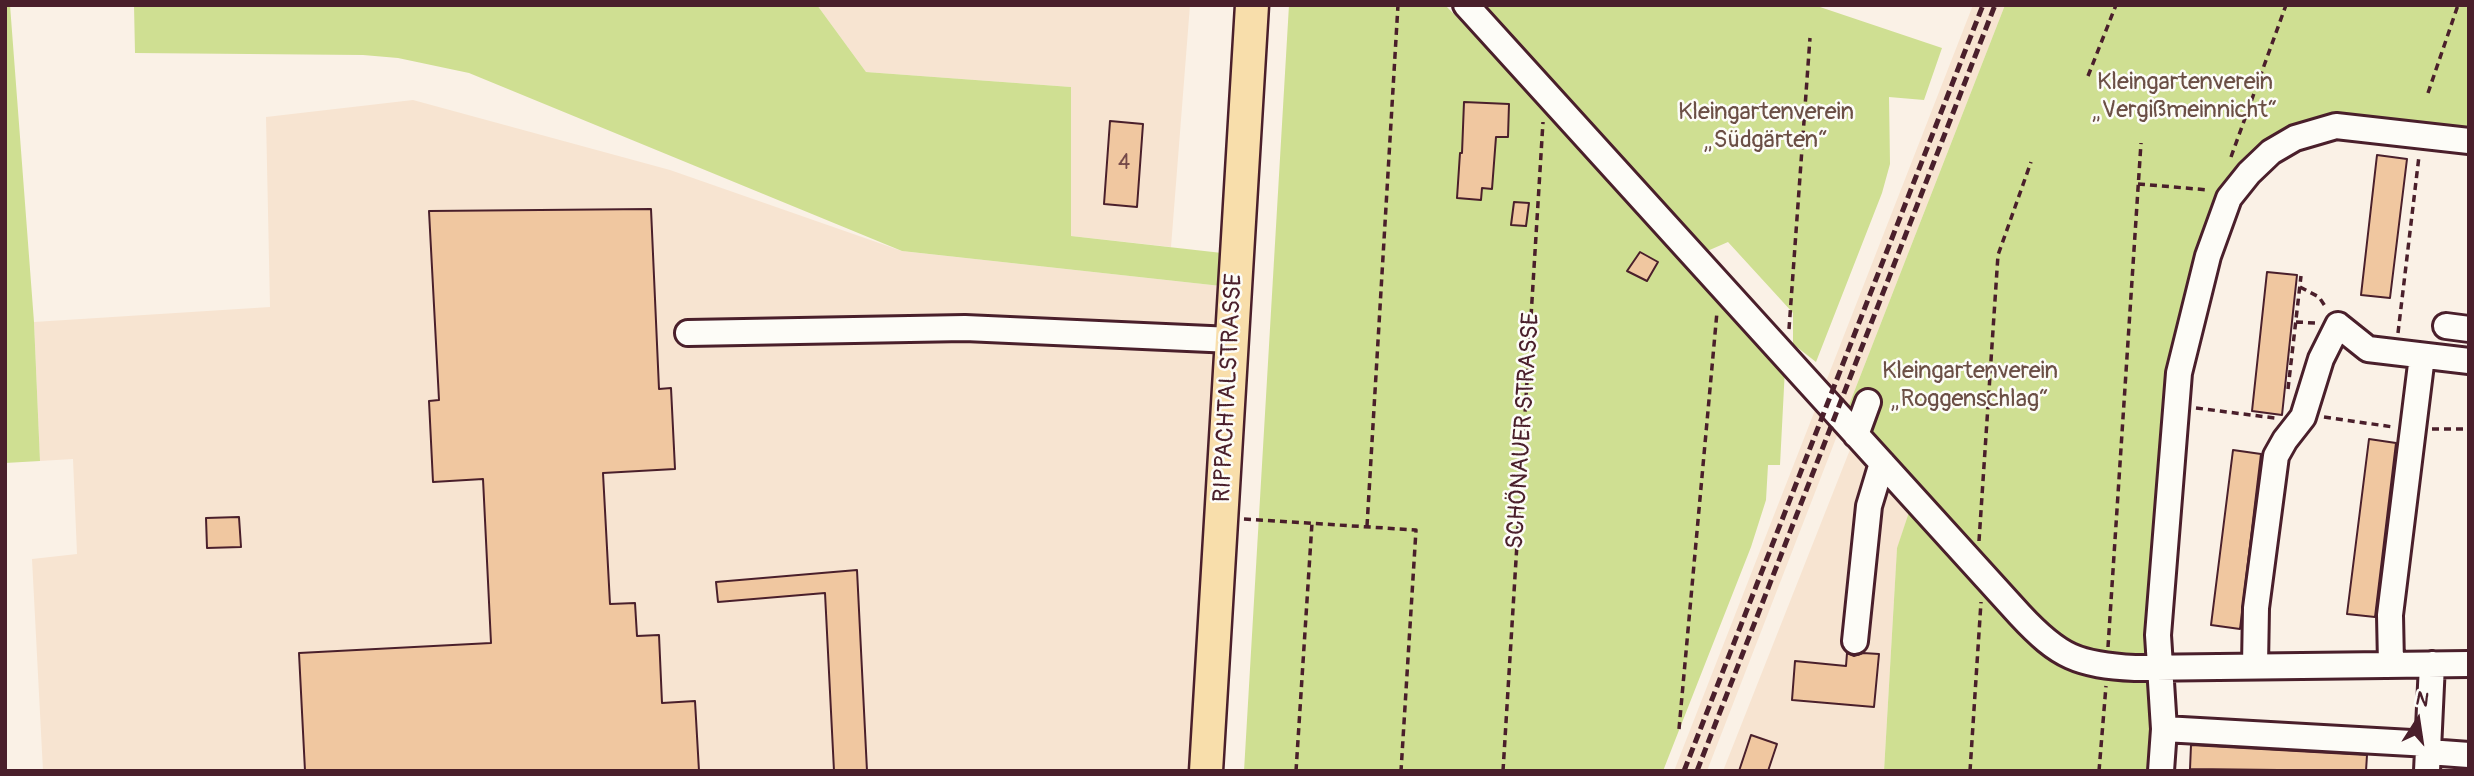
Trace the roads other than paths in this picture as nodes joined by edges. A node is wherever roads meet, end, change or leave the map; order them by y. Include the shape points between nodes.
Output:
1 (1252, 5) edge
2 (1466, 5) edge
3 (2469, 141) edge
4 (688, 333) dead end
5 (1232, 340) junction
6 (2423, 356) junction
7 (2469, 361) edge
8 (1868, 402) dead end
9 (1856, 435) junction
10 (1882, 463) junction
11 (1855, 641) dead end
12 (2391, 664) junction
13 (2432, 664) junction
14 (2469, 664) edge
15 (2255, 665) junction
16 (2160, 668) junction
17 (2164, 729) junction
18 (2428, 755) edge
19 (2469, 755) edge
20 (1206, 771) edge
21 (2161, 771) edge

1 - 5 main road, RIPPACHTALSTRASSE
2 - 9 street
3 - 16 street via 2336,126 2295,138 2271,152 2229,198 2208,256 2179,373 2158,635
4 - 5 street via 965,328
5 - 20 main road, RIPPACHTALSTRASSE
6 - 7 street
6 - 12 street via 2390,615
6 - 15 street via 2368,349 2338,325 2320,359 2303,417 2276,456 2256,608
8 - 9 street
9 - 10 street
10 - 11 street via 1870,506
10 - 16 street via 2051,645 2084,663
12 - 13 street
12 - 15 street
13 - 14 street
13 - 18 street
15 - 16 street
16 - 17 street
17 - 18 street
17 - 21 street
18 - 19 street

